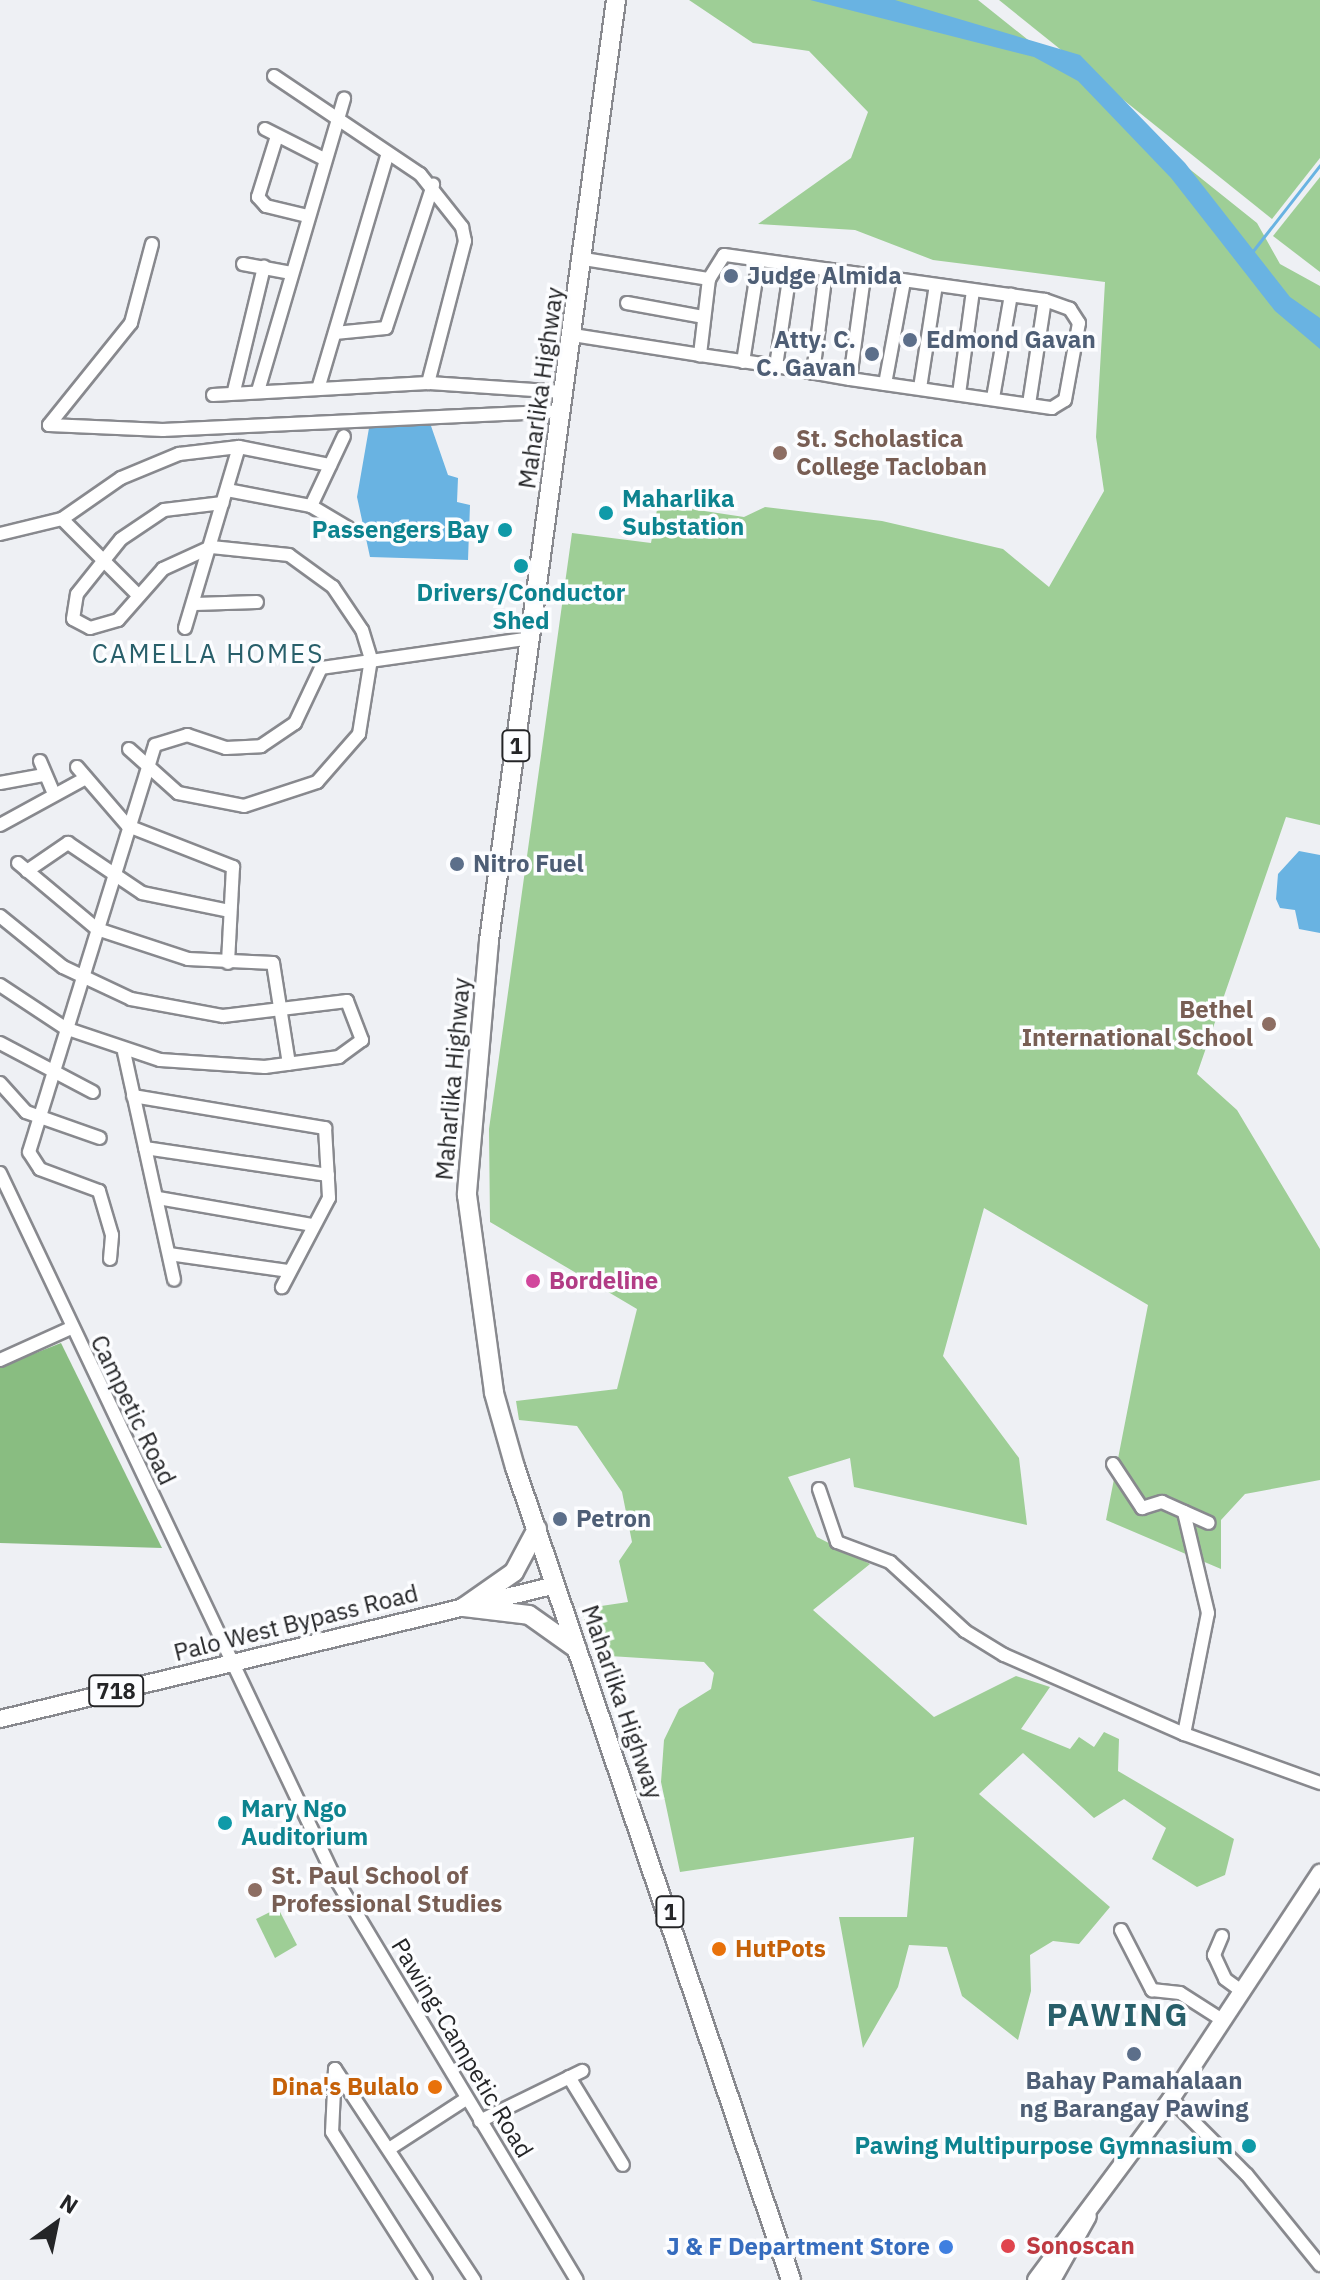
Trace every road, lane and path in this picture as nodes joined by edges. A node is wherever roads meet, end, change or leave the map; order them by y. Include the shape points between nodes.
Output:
1 (616, 0) edge
2 (274, 76) dead end
3 (344, 98) dead end
4 (338, 116) junction
5 (265, 129) dead end
6 (277, 136) junction
7 (388, 153) junction
8 (324, 159) junction
9 (433, 185) junction
10 (307, 216) junction
11 (152, 244) dead end
12 (584, 259) junction
13 (759, 260) junction
14 (243, 264) dead end
15 (791, 266) junction
16 (264, 267) junction
17 (826, 271) junction
18 (291, 273) junction
19 (864, 277) junction
20 (709, 279) junction
21 (904, 281) junction
22 (936, 285) junction
23 (973, 291) junction
24 (1011, 295) junction
25 (1045, 300) junction
26 (627, 303) dead end
27 (703, 317) junction
28 (335, 333) junction
29 (573, 335) junction
30 (700, 355) junction
31 (743, 362) junction
32 (776, 366) junction
33 (813, 373) junction
34 (850, 379) junction
35 (428, 383) junction
36 (885, 384) junction
37 (920, 388) junction
38 (318, 389) junction
39 (234, 391) junction
40 (258, 391) junction
41 (565, 392) junction
42 (959, 394) junction
43 (213, 395) dead end
44 (993, 398) junction
45 (1029, 404) junction
46 (562, 411) junction
47 (344, 436) dead end
48 (239, 447) junction
49 (330, 465) junction
50 (225, 496) junction
51 (311, 506) junction
52 (62, 519) junction
53 (348, 528) dead end
54 (0, 534) edge
55 (211, 547) junction
56 (103, 556) junction
57 (137, 594) junction
58 (257, 602) dead end
59 (195, 604) junction
60 (185, 628) dead end
61 (531, 638) junction
62 (371, 659) junction
63 (129, 749) dead end
64 (40, 761) dead end
65 (77, 767) dead end
66 (145, 771) junction
67 (44, 775) junction
68 (86, 778) junction
69 (0, 783) edge
70 (54, 794) junction
71 (0, 825) edge
72 (128, 826) junction
73 (113, 875) junction
74 (230, 911) junction
75 (0, 916) edge
76 (97, 929) junction
77 (228, 963) junction
78 (82, 979) junction
79 (0, 985) edge
80 (284, 1014) junction
81 (65, 1028) junction
82 (0, 1043) edge
83 (124, 1052) junction
84 (289, 1064) junction
85 (52, 1075) junction
86 (0, 1083) edge
87 (93, 1092) dead end
88 (133, 1096) junction
89 (39, 1118) junction
90 (100, 1138) dead end
91 (145, 1148) junction
92 (328, 1175) junction
93 (1, 1181) edge
94 (158, 1198) junction
95 (312, 1225) junction
96 (169, 1254) junction
97 (110, 1259) dead end
98 (288, 1271) junction
99 (174, 1280) dead end
100 (282, 1287) dead end
101 (69, 1329) junction
102 (0, 1360) edge
103 (1113, 1464) dead end
104 (819, 1489) dead end
105 (1184, 1512) junction
106 (1209, 1523) dead end
107 (537, 1529) junction
108 (556, 1585) junction
109 (464, 1607) junction
110 (580, 1651) junction
111 (232, 1663) junction
112 (0, 1719) edge
113 (1184, 1734) junction
114 (1320, 1783) edge
115 (1320, 1873) edge
116 (1121, 1930) dead end
117 (1222, 1936) dead end
118 (1243, 1992) junction
119 (1224, 2021) junction
120 (582, 2071) dead end
121 (569, 2077) junction
122 (466, 2099) junction
123 (1171, 2099) junction
124 (480, 2121) junction
125 (389, 2149) junction
126 (623, 2165) dead end
127 (758, 2174) junction
128 (1088, 2215) junction
129 (1320, 2265) edge
130 (426, 2280) edge
131 (474, 2280) edge
132 (577, 2280) edge
133 (791, 2280) edge
134 (799, 2280) edge
135 (1036, 2280) edge
136 (1052, 2280) edge

1 - 12 highway, Maharlika Highway / 1
2 - 4 street
3 - 4 street
4 - 7 street
4 - 8 street
5 - 6 street
6 - 8 street
6 - 10 street via 258,197 266,206
7 - 9 street
7 - 28 street
8 - 10 street
9 - 28 street via 386,328
9 - 35 street via 465,241
10 - 18 street
11 - 46 street via 131,323 49,425 163,430
12 - 20 street
12 - 29 highway, Maharlika Highway / 1
13 - 15 street
13 - 20 street via 724,255
13 - 31 street
14 - 16 street
15 - 17 street
15 - 32 street
16 - 18 street
16 - 39 street
17 - 19 street
17 - 33 street
18 - 40 street
19 - 21 street
19 - 34 street
20 - 27 street
21 - 22 street
21 - 36 street
22 - 23 street
22 - 37 street
23 - 24 street
23 - 42 street
24 - 25 street
24 - 44 street
25 - 45 street
25 - 45 street via 1070,309 1079,323 1064,404
26 - 27 street
27 - 30 street
28 - 38 street
29 - 30 street
29 - 41 highway, Maharlika Highway / 1
30 - 31 street
31 - 32 street
32 - 33 street
33 - 34 street
34 - 36 street
35 - 38 street
35 - 41 street
36 - 37 street
37 - 42 street
38 - 40 street
39 - 40 street
39 - 43 street
41 - 46 highway, Maharlika Highway / 1
42 - 44 street
44 - 45 street
46 - 61 highway, Maharlika Highway / 1
47 - 49 street
48 - 49 street
48 - 50 street
48 - 52 street via 179,454 140,469
49 - 51 street
50 - 51 street
50 - 55 street
50 - 56 street via 164,510
51 - 53 street
52 - 54 street
52 - 56 street
55 - 57 street via 163,569
55 - 59 street
55 - 62 street via 267,548 312,567 350,606
56 - 57 street
56 - 57 street via 77,594 73,619 104,626
58 - 59 street
59 - 60 street
61 - 62 street
61 - 107 highway, Maharlika Highway / 1 via 470,1101 467,1195 494,1393
62 - 66 street via 319,669 302,713 272,742 240,749 187,735 160,741
62 - 66 street via 364,716 347,755 294,794 212,805
63 - 66 street
64 - 67 street
65 - 68 street
66 - 72 street
67 - 69 street
67 - 70 street
68 - 70 street
68 - 72 street
70 - 71 street
72 - 73 street
72 - 74 street via 177,850 228,862
73 - 74 street via 181,906
73 - 76 street
73 - 76 street via 68,843 22,867
74 - 77 street
75 - 78 street
76 - 77 street via 188,959
76 - 78 street
77 - 80 street via 273,963
78 - 80 street via 193,1013
78 - 81 street
79 - 81 street
80 - 84 street
80 - 84 street via 347,1001 361,1033 355,1051
81 - 83 street
81 - 85 street
82 - 85 street
83 - 84 street via 214,1066
83 - 88 street
85 - 87 street
85 - 89 street
86 - 89 street via 10,1100
88 - 91 street
88 - 92 street via 320,1124 328,1133
89 - 90 street
89 - 97 street via 31,1159 99,1191 112,1235
91 - 92 street
91 - 94 street
92 - 95 street via 329,1198
93 - 101 street, Campetic Road
94 - 95 street
94 - 96 street
95 - 98 street
96 - 98 street
96 - 99 street
98 - 100 street
101 - 102 street
101 - 111 street, Campetic Road
103 - 105 street via 1142,1508 1162,1502
104 - 113 street via 837,1542 890,1562 965,1631
105 - 106 street
105 - 113 street via 1208,1613
107 - 108 highway, Maharlika Highway / 1
107 - 109 highway via 514,1572
108 - 109 main road, Palo West Bypass Road / 718
108 - 110 highway, Maharlika Highway / 1
109 - 110 highway via 529,1615
109 - 111 main road, Palo West Bypass Road / 718
110 - 127 highway, Maharlika Highway / 1
111 - 112 main road, Palo West Bypass Road / 718
111 - 122 street, Pawing-Campetic Road via 334,1876
113 - 114 street
115 - 118 main road
116 - 119 street via 1152,1990 1180,1993
117 - 118 street via 1214,1955 1225,1979
118 - 119 main road
119 - 123 main road
120 - 121 street
121 - 124 street
121 - 126 street
122 - 124 street, Pawing-Campetic Road
122 - 125 street
123 - 128 main road
123 - 129 street via 1247,2175
124 - 132 street, Pawing-Campetic Road
125 - 130 street via 335,2069 332,2132
125 - 131 street
127 - 133 highway, Maharlika Highway / 1
127 - 134 highway, Maharlika Highway / 1
128 - 135 main road
128 - 136 main road

